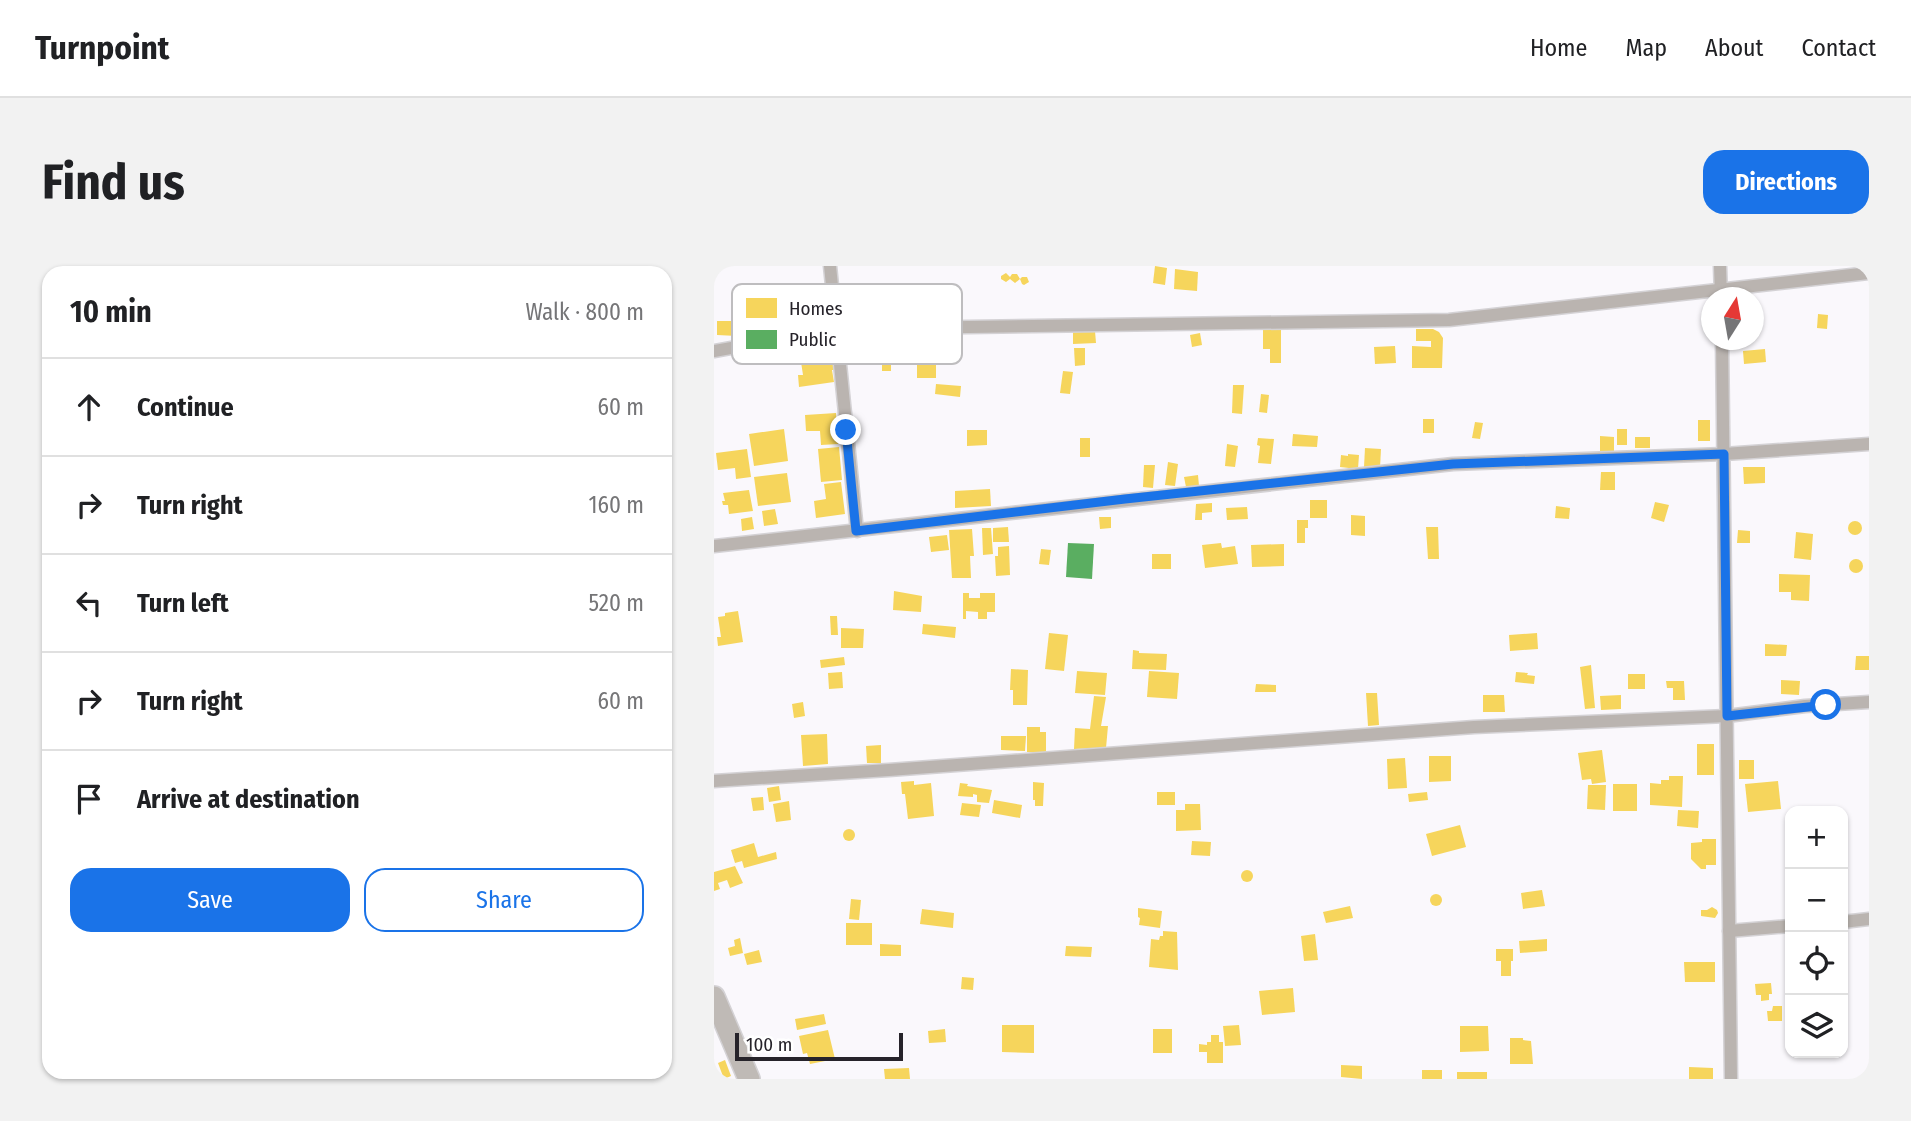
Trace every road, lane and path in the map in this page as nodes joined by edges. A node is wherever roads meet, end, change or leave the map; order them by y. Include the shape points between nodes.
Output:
1 (830, 266) edge
2 (1720, 266) edge
3 (1869, 273) edge
4 (832, 284) edge
5 (1721, 287) edge
6 (1764, 288) edge
7 (1701, 296) edge
8 (962, 327) edge
9 (732, 348) edge
10 (1722, 350) edge
11 (714, 351) edge
12 (839, 364) edge
13 (1869, 444) edge
14 (1724, 454) junction
15 (856, 531) junction
16 (714, 546) edge
17 (1869, 702) edge
18 (1727, 716) junction
19 (714, 781) edge
20 (1869, 919) edge
21 (1848, 921) edge
22 (1785, 926) edge
23 (1729, 931) junction
24 (714, 997) edge
25 (748, 1079) edge
26 (1731, 1079) edge

1 - 4 street
2 - 5 street
3 - 6 street
7 - 8 street via 1449,320
9 - 11 street
10 - 14 street
12 - 15 street
13 - 14 street
14 - 15 street via 1453,464
14 - 18 street
15 - 16 street
17 - 18 street
18 - 19 street via 1474,727
18 - 23 street
20 - 21 street
22 - 23 street
23 - 26 street
24 - 25 highway

